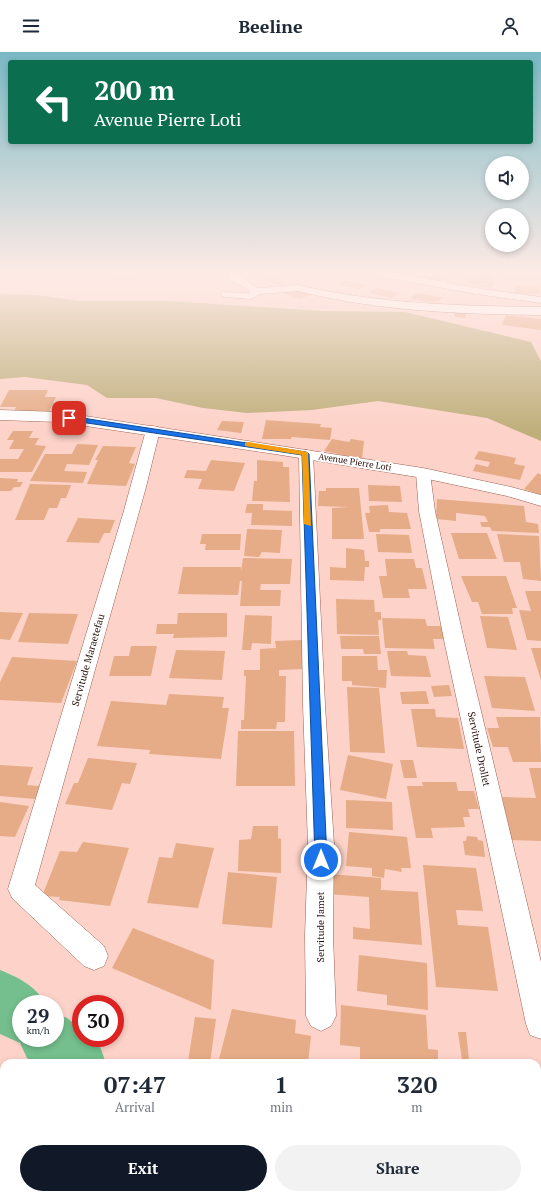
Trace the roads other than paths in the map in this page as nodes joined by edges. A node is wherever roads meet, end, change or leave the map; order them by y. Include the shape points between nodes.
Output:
1 (0, 415) edge
2 (153, 430) junction
3 (306, 454) junction
4 (423, 473) junction
5 (541, 501) edge
6 (94, 956) dead end
7 (321, 1016) dead end
8 (541, 1024) edge

1 - 2 main road, Avenue Pierre Loti via 59,417
2 - 3 main road, Avenue Pierre Loti
2 - 6 street, Servitude Maraetefau via 53,787 21,889
3 - 4 main road, Avenue Pierre Loti
3 - 7 street, Servitude Jamet via 321,845
4 - 5 main road, Avenue Pierre Loti
4 - 8 street, Servitude Drollet via 427,511 454,640

